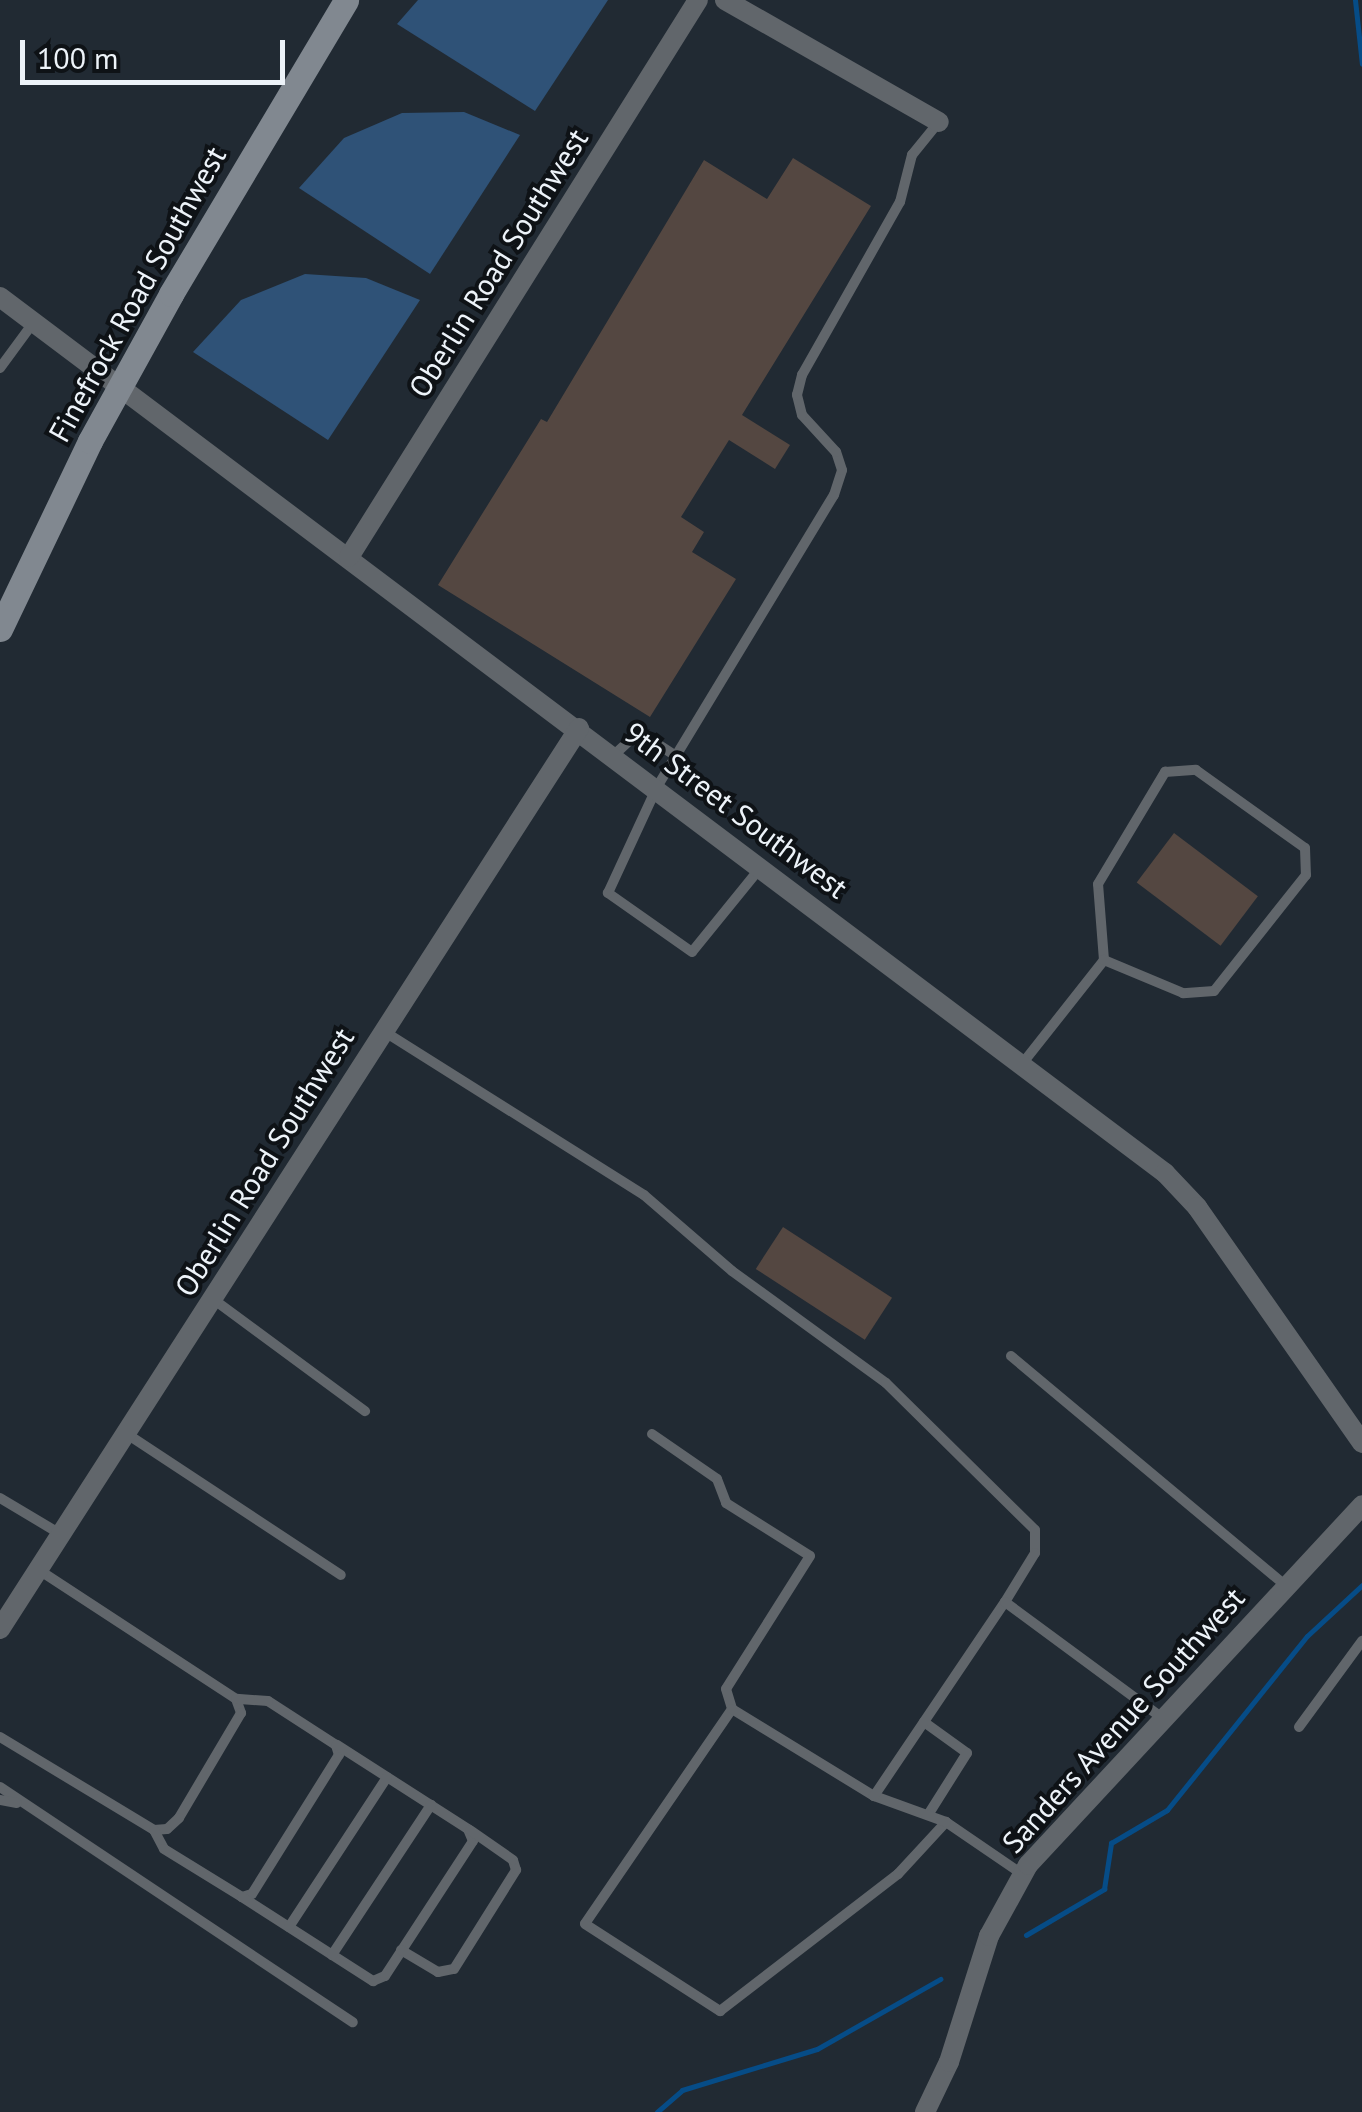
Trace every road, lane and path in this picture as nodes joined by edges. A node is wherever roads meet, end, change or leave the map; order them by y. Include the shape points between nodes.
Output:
1 (346, 0) edge
2 (698, 0) edge
3 (726, 0) edge
4 (939, 122) joint
5 (0, 297) edge
6 (33, 322) junction
7 (0, 368) edge
8 (120, 387) junction
9 (348, 557) junction
10 (0, 629) edge
11 (579, 728) junction
12 (614, 755) junction
13 (676, 756) junction
14 (656, 787) junction
15 (762, 867) junction
16 (1104, 960) junction
17 (383, 1031) junction
18 (1022, 1064) junction
19 (213, 1299) junction
20 (1012, 1356) dead end
21 (364, 1410) dead end
22 (127, 1434) junction
23 (652, 1434) dead end
24 (1362, 1443) edge
25 (0, 1498) edge
26 (1362, 1504) edge
27 (63, 1535) junction
28 (39, 1570) junction
29 (341, 1575) dead end
30 (1286, 1586) junction
31 (1005, 1602) junction
32 (0, 1630) edge
33 (1362, 1641) edge
34 (236, 1699) junction
35 (732, 1708) junction
36 (1161, 1718) junction
37 (924, 1722) junction
38 (1300, 1727) dead end
39 (0, 1737) edge
40 (336, 1745) junction
41 (388, 1778) junction
42 (0, 1787) edge
43 (874, 1796) junction
44 (0, 1800) edge
45 (17, 1802) junction
46 (431, 1805) junction
47 (928, 1815) junction
48 (946, 1822) junction
49 (468, 1828) junction
50 (154, 1830) junction
51 (1022, 1874) junction
52 (242, 1897) junction
53 (289, 1928) junction
54 (402, 1950) junction
55 (332, 1955) junction
56 (354, 2022) dead end
57 (925, 2112) edge

1 - 8 main road, Finefrock Road Southwest
2 - 9 street, Oberlin Road Southwest
3 - 4 street
4 - 13 lane via 912,155 900,202 802,374 802,415 836,452 842,470 834,495
5 - 6 street, 9th Street Southwest
6 - 7 lane
6 - 8 street, 9th Street Southwest
8 - 9 street, 9th Street Southwest
8 - 10 main road, Finefrock Road Southwest
9 - 11 street, 9th Street Southwest
11 - 12 street, 9th Street Southwest
11 - 17 street, Oberlin Road Southwest
12 - 13 lane via 639,732
12 - 14 street, 9th Street Southwest
13 - 14 lane
14 - 15 street, 9th Street Southwest
14 - 15 lane via 608,893 614,901 692,952
15 - 18 street, 9th Street Southwest
16 - 16 lane via 1098,884 1165,772 1196,770 1304,848 1306,875 1214,991 1183,993
16 - 18 lane
17 - 19 street, Oberlin Road Southwest
17 - 31 lane via 644,1195 732,1271 886,1383 1035,1530 1035,1553
18 - 24 street, 9th Street Southwest via 1182,1188
19 - 21 lane
19 - 22 street, Oberlin Road Southwest
20 - 30 lane
22 - 27 street, Oberlin Road Southwest
22 - 29 lane
23 - 35 lane via 717,1478 726,1502 810,1556 726,1689
25 - 27 lane
26 - 30 street, Sanders Avenue Southwest
27 - 28 street, Oberlin Road Southwest
28 - 32 street, Oberlin Road Southwest
28 - 34 lane
30 - 36 street, Sanders Avenue Southwest
31 - 36 lane
31 - 37 lane
33 - 38 lane
34 - 40 lane via 268,1701
34 - 50 lane via 241,1713 178,1818 167,1830
35 - 43 lane
35 - 48 lane via 585,1924 720,2011 898,1874
36 - 51 street, Sanders Avenue Southwest
37 - 43 lane
37 - 47 lane via 967,1753
39 - 50 lane
40 - 41 lane
40 - 52 lane via 337,1764 252,1894
41 - 46 lane
41 - 53 lane
42 - 45 lane
43 - 47 lane
44 - 45 lane
45 - 56 lane
46 - 49 lane
46 - 55 lane
47 - 48 lane
48 - 51 lane
49 - 54 lane via 473,1841
49 - 54 lane via 513,1860 516,1870 454,1969 438,1972
50 - 52 lane via 164,1849
51 - 57 street, Sanders Avenue Southwest via 989,1936 949,2062
52 - 53 lane
53 - 55 lane
54 - 55 lane via 372,1981

